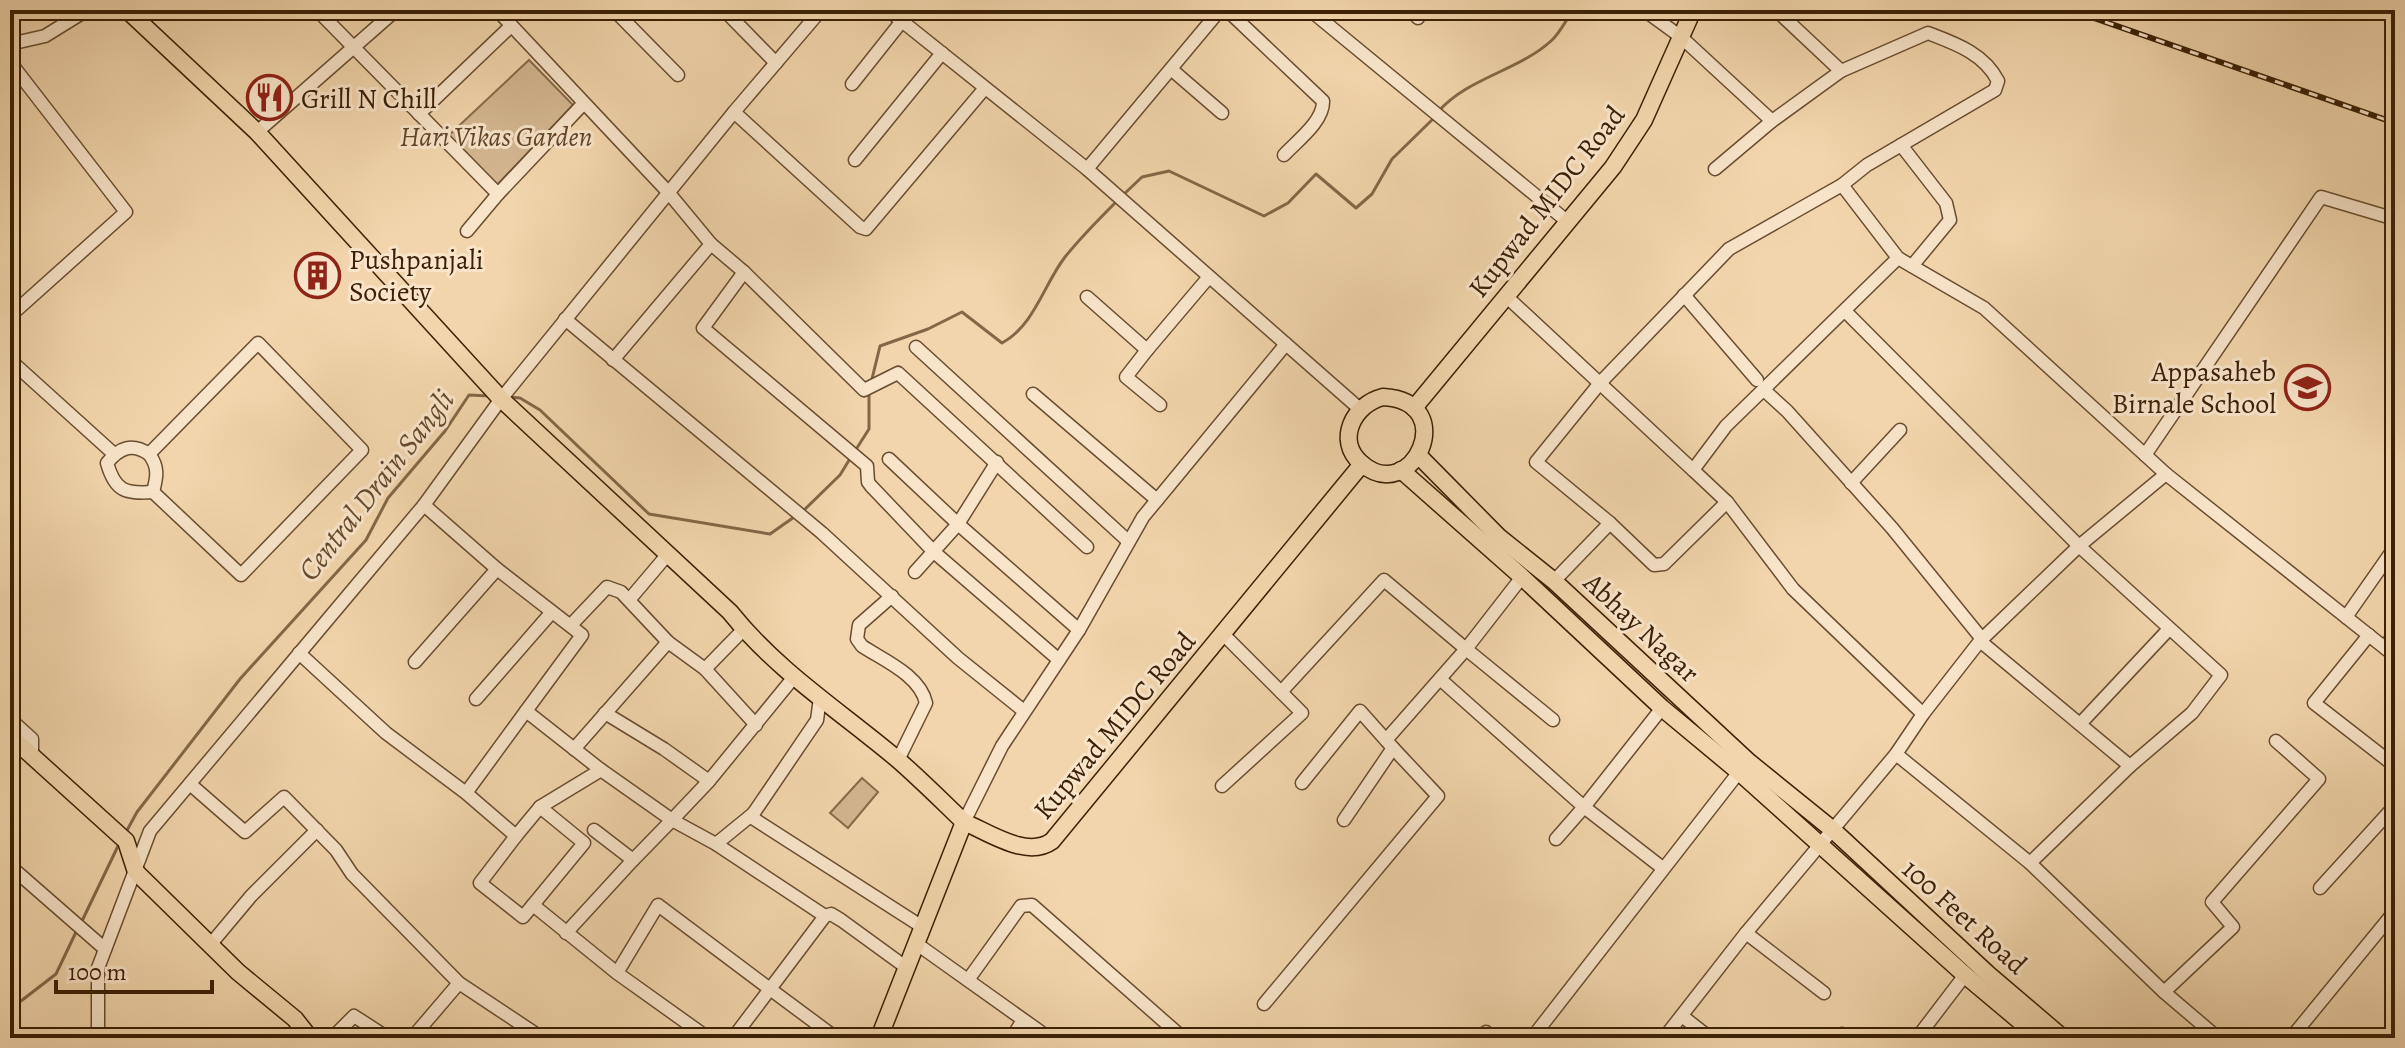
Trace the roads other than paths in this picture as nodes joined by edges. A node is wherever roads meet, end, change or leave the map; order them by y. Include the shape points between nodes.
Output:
1 (87, 10) edge
2 (127, 10) edge
3 (317, 10) edge
4 (396, 10) edge
5 (497, 10) edge
6 (614, 10) edge
7 (724, 10) edge
8 (821, 10) edge
9 (888, 10) edge
10 (1220, 10) edge
11 (1227, 10) edge
12 (1310, 10) edge
13 (1644, 10) edge
14 (1693, 10) edge
15 (1776, 10) edge
16 (902, 21) junction
17 (511, 26) junction
18 (1681, 37) junction
19 (10, 44) edge
20 (354, 47) junction
21 (942, 53) junction
22 (10, 62) edge
23 (776, 63) junction
24 (1171, 69) junction
25 (1841, 71) junction
26 (678, 75) dead end
27 (852, 84) dead end
28 (985, 88) junction
29 (583, 104) junction
30 (734, 112) junction
31 (1222, 113) dead end
32 (419, 114) junction
33 (1772, 121) junction
34 (257, 132) junction
35 (1901, 145) junction
36 (1284, 155) dead end
37 (855, 160) dead end
38 (1087, 169) junction
39 (1715, 169) dead end
40 (1842, 185) junction
41 (668, 192) junction
42 (498, 194) junction
43 (2395, 219) edge
44 (1568, 222) junction
45 (467, 231) dead end
46 (711, 244) junction
47 (1898, 258) junction
48 (1912, 266) junction
49 (744, 272) junction
50 (1208, 278) junction
51 (1684, 295) junction
52 (1087, 297) dead end
53 (1507, 297) junction
54 (1845, 311) junction
55 (10, 316) edge
56 (565, 319) junction
57 (1286, 344) junction
58 (916, 347) dead end
59 (1147, 350) junction
60 (10, 360) edge
61 (613, 360) junction
62 (1600, 383) junction
63 (1761, 385) junction
64 (1033, 394) dead end
65 (501, 399) junction
66 (1160, 405) dead end
67 (1414, 408) junction
68 (1361, 410) junction
69 (1900, 430) dead end
70 (114, 454) junction
71 (149, 454) junction
72 (2145, 455) junction
73 (1419, 456) junction
74 (889, 459) dead end
75 (997, 462) junction
76 (1362, 464) junction
77 (1401, 470) junction
78 (1693, 470) junction
79 (2166, 474) junction
80 (1851, 483) junction
81 (153, 492) junction
82 (1157, 500) junction
83 (1727, 502) junction
84 (424, 505) junction
85 (1610, 523) junction
86 (958, 524) junction
87 (1128, 541) junction
88 (2079, 546) junction
89 (1087, 547) dead end
90 (2395, 547) edge
91 (934, 552) junction
92 (668, 554) junction
93 (497, 569) junction
94 (915, 572) dead end
95 (1522, 577) junction
96 (1554, 581) junction
97 (892, 596) junction
98 (629, 600) junction
99 (551, 613) junction
100 (2346, 617) junction
101 (571, 625) junction
102 (744, 629) junction
103 (2169, 629) junction
104 (1079, 630) junction
105 (2395, 632) edge
106 (1224, 635) junction
107 (2369, 635) junction
108 (1981, 640) junction
109 (668, 642) junction
110 (1466, 649) junction
111 (2390, 652) edge
112 (299, 653) junction
113 (1059, 660) junction
114 (415, 662) dead end
115 (705, 669) junction
116 (794, 677) junction
117 (1440, 679) junction
118 (1281, 692) junction
119 (820, 698) junction
120 (476, 699) dead end
121 (1662, 708) junction
122 (526, 711) junction
123 (1024, 711) junction
124 (605, 713) junction
125 (1923, 714) junction
126 (10, 719) edge
127 (1553, 720) dead end
128 (2080, 724) junction
129 (756, 725) junction
130 (10, 736) edge
131 (2276, 741) dead end
132 (1390, 744) junction
133 (10, 747) edge
134 (574, 749) junction
135 (32, 754) junction
136 (1896, 754) junction
137 (898, 760) junction
138 (2130, 766) junction
139 (2395, 766) edge
140 (601, 770) junction
141 (1739, 772) junction
142 (51, 776) junction
143 (709, 781) junction
144 (1302, 783) dead end
145 (190, 784) junction
146 (1222, 786) dead end
147 (466, 793) junction
148 (540, 807) junction
149 (1584, 807) junction
150 (754, 813) junction
151 (2395, 814) edge
152 (672, 820) junction
153 (1344, 820) dead end
154 (964, 822) junction
155 (317, 830) junction
156 (594, 830) dead end
157 (1833, 830) junction
158 (516, 836) junction
159 (1556, 839) dead end
160 (716, 844) junction
161 (1820, 846) junction
162 (633, 860) junction
163 (2030, 863) junction
164 (10, 866) edge
165 (1660, 866) dead end
166 (136, 872) junction
167 (2320, 888) dead end
168 (533, 905) junction
169 (2395, 911) edge
170 (825, 916) junction
171 (566, 933) junction
172 (1746, 933) junction
173 (920, 936) junction
174 (210, 945) junction
175 (105, 949) junction
176 (907, 968) junction
177 (617, 973) junction
178 (1965, 975) junction
179 (968, 980) junction
180 (459, 983) junction
181 (770, 989) junction
182 (2164, 992) junction
183 (1824, 993) dead end
184 (1264, 1004) dead end
185 (1682, 1016) junction
186 (1023, 1020) junction
187 (98, 1038) edge
188 (310, 1038) edge
189 (332, 1038) edge
190 (388, 1038) edge
191 (412, 1038) edge
192 (542, 1038) edge
193 (708, 1038) edge
194 (733, 1038) edge
195 (836, 1038) edge
196 (879, 1038) edge
197 (1012, 1038) edge
198 (1049, 1038) edge
199 (1183, 1038) edge
200 (1480, 1038) edge
201 (1492, 1038) edge
202 (1532, 1038) edge
203 (1664, 1038) edge
204 (1710, 1038) edge
205 (1917, 1038) edge
206 (2040, 1038) edge
207 (2063, 1038) edge
208 (2218, 1038) edge
209 (2291, 1038) edge

1 - 19 street via 45,36
2 - 34 main road
3 - 20 street
4 - 20 street
5 - 17 street
6 - 26 street
7 - 23 street
8 - 23 street
9 - 16 street
10 - 24 street
11 - 36 street via 1323,101 1318,118
12 - 44 street
13 - 18 street
14 - 18 main road, Kupwad MIDC Road
15 - 25 street
16 - 21 street
16 - 27 street
17 - 29 street
17 - 32 street
18 - 33 street
18 - 44 main road, Kupwad MIDC Road via 1644,120
20 - 32 street
20 - 34 street
21 - 28 street
21 - 37 street
22 - 55 street via 126,212
23 - 30 street
24 - 31 street
24 - 38 street
25 - 33 street
25 - 35 street via 1928,33 1966,48 1994,73 1995,90
28 - 30 street via 866,229
28 - 38 street
29 - 41 street
29 - 42 street
30 - 41 street
32 - 42 street
33 - 39 street
34 - 65 main road
35 - 40 street
35 - 48 street via 1946,203 1950,220
38 - 50 street
40 - 47 street
40 - 51 street via 1729,249
41 - 46 street
41 - 56 street
42 - 45 street
43 - 72 street via 2321,197
44 - 53 main road, Kupwad MIDC Road
46 - 49 street
46 - 61 street
47 - 48 street
47 - 54 street
48 - 72 street via 1984,308
49 - 75 street via 864,390 898,373
49 - 91 street via 703,328 867,466 871,486
50 - 57 street
50 - 59 street
51 - 62 street
51 - 63 street
52 - 59 street
53 - 62 street
53 - 67 main road, Kupwad MIDC Road
54 - 63 street
54 - 88 street
56 - 61 street
56 - 65 street
57 - 68 street
57 - 82 street
58 - 87 street
59 - 66 street via 1126,377
60 - 70 street
61 - 97 street
62 - 78 street
62 - 85 street via 1536,462
63 - 78 street
63 - 80 street
64 - 82 street
65 - 84 street
65 - 92 main road
67 - 68 main road via 1383,397
67 - 73 main road via 1424,428
68 - 76 main road via 1348,435
69 - 80 street
70 - 71 street via 124,448
70 - 81 street via 107,463 113,481 132,494
71 - 81 street via 157,475
71 - 81 street via 258,343 362,450 241,575
72 - 79 street
73 - 77 main road
73 - 96 main road, Abhay Nagar via 1499,537
74 - 86 street
75 - 86 street
75 - 89 street
76 - 77 main road via 1384,473
76 - 106 main road, Kupwad MIDC Road
77 - 95 main road
78 - 83 street
79 - 88 street
79 - 100 street
80 - 108 street
82 - 87 street
83 - 85 street via 1660,566
83 - 125 street via 1793,589
84 - 93 street
84 - 112 street
85 - 96 street
86 - 91 street
86 - 104 street
87 - 104 street
88 - 103 street
88 - 108 street
90 - 100 street
91 - 94 street
91 - 113 street
92 - 98 street
92 - 102 main road
93 - 99 street
93 - 114 street
95 - 110 street
95 - 121 main road
96 - 157 main road, Abhay Nagar via 1749,762
97 - 123 street
97 - 137 street via 859,625 857,639 924,693 926,703
98 - 101 street via 607,587
98 - 109 street
99 - 101 street
99 - 120 street
100 - 107 street
101 - 122 street via 582,635
102 - 115 street
102 - 116 main road
103 - 128 street
103 - 138 street via 2221,675 2192,713
104 - 113 street
105 - 111 street
106 - 118 street
106 - 154 main road, Kupwad MIDC Road via 1044,847 1025,848
107 - 111 street
107 - 139 street via 2314,703
108 - 125 street
108 - 128 street
109 - 115 street
109 - 124 street
110 - 117 street
110 - 118 street via 1384,580
110 - 127 street
112 - 145 street
112 - 147 street via 386,733
113 - 123 street
115 - 129 street
116 - 119 main road
116 - 129 street
117 - 132 street
117 - 149 street
118 - 146 street via 1302,713
119 - 137 main road
119 - 150 street via 817,720
121 - 141 main road
121 - 149 street
122 - 134 street
122 - 147 street
123 - 154 street
124 - 134 street
124 - 143 street
125 - 136 street
126 - 135 street via 32,739
128 - 138 street
129 - 143 street
130 - 135 main road
131 - 182 street via 2319,779 2212,902 2233,927
132 - 144 street via 1360,711
132 - 153 street
132 - 184 street via 1438,796
133 - 142 street
134 - 140 street
135 - 142 main road
136 - 157 street
136 - 163 street
137 - 154 main road
138 - 163 street
140 - 148 street
140 - 152 street
141 - 161 main road
141 - 202 street
142 - 166 main road via 126,841
143 - 152 street
145 - 155 street via 245,832 284,797
145 - 166 street via 150,831
147 - 158 street
148 - 158 street
148 - 168 street via 584,843
149 - 159 street
149 - 165 street
150 - 160 street
150 - 173 street via 751,817
151 - 167 street via 2391,810
152 - 160 street
152 - 162 street
154 - 173 main road
155 - 174 street
155 - 180 street via 352,874
156 - 162 street
157 - 161 street
157 - 207 main road, 100 Feet Road
158 - 168 street via 480,883 523,917
160 - 170 street
161 - 172 street
161 - 178 main road
162 - 171 street
163 - 182 street
164 - 175 street
166 - 174 main road
166 - 175 street
168 - 171 street
169 - 209 street
170 - 176 street via 831,914
170 - 181 street
171 - 177 street
172 - 183 street
172 - 185 street
173 - 176 main road
173 - 179 street
174 - 188 main road
175 - 187 street via 98,968
176 - 196 main road
177 - 181 street via 658,905
177 - 193 street
178 - 205 street
178 - 206 main road
179 - 186 street
179 - 199 street via 1021,906 1032,905
180 - 191 street
180 - 192 street
181 - 194 street
181 - 195 street
182 - 208 street
185 - 203 street
185 - 204 street
186 - 197 street
186 - 198 street
189 - 190 street via 354,1016
200 - 201 street via 1486,1032

